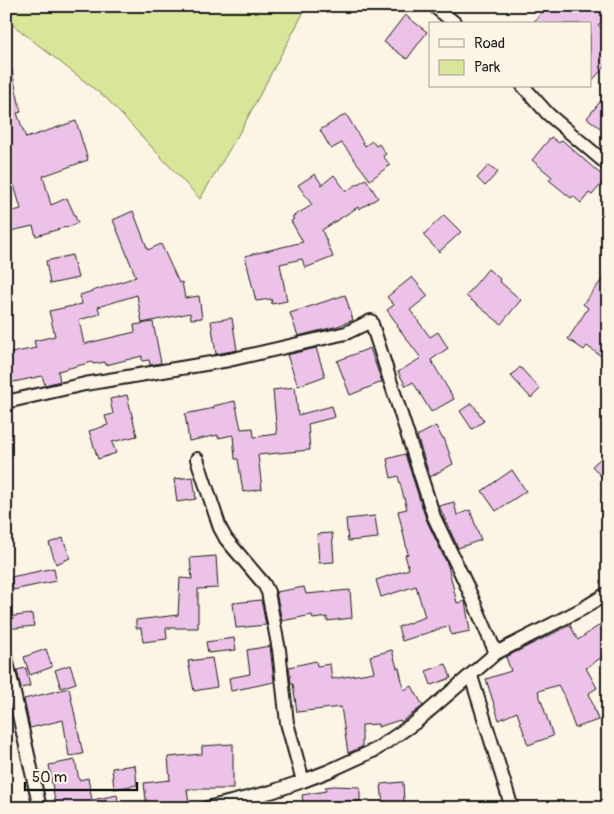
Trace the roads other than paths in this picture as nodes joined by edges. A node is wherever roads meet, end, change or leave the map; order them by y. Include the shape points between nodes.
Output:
1 (434, 6) edge
2 (454, 22) edge
3 (525, 88) edge
4 (608, 165) edge
5 (6, 402) edge
6 (197, 459) dead end
7 (608, 593) edge
8 (496, 653) junction
9 (6, 658) edge
10 (471, 676) junction
11 (303, 781) junction
12 (40, 808) edge
13 (207, 808) edge
14 (512, 808) edge

1 - 2 street
3 - 4 street via 548,114
5 - 8 street via 85,384 229,360 346,332 371,321 434,517
6 - 11 street via 220,528 268,592 279,650 287,723
7 - 8 street
8 - 10 street
9 - 12 street
10 - 11 street via 416,722 375,750
10 - 14 street
11 - 13 street

